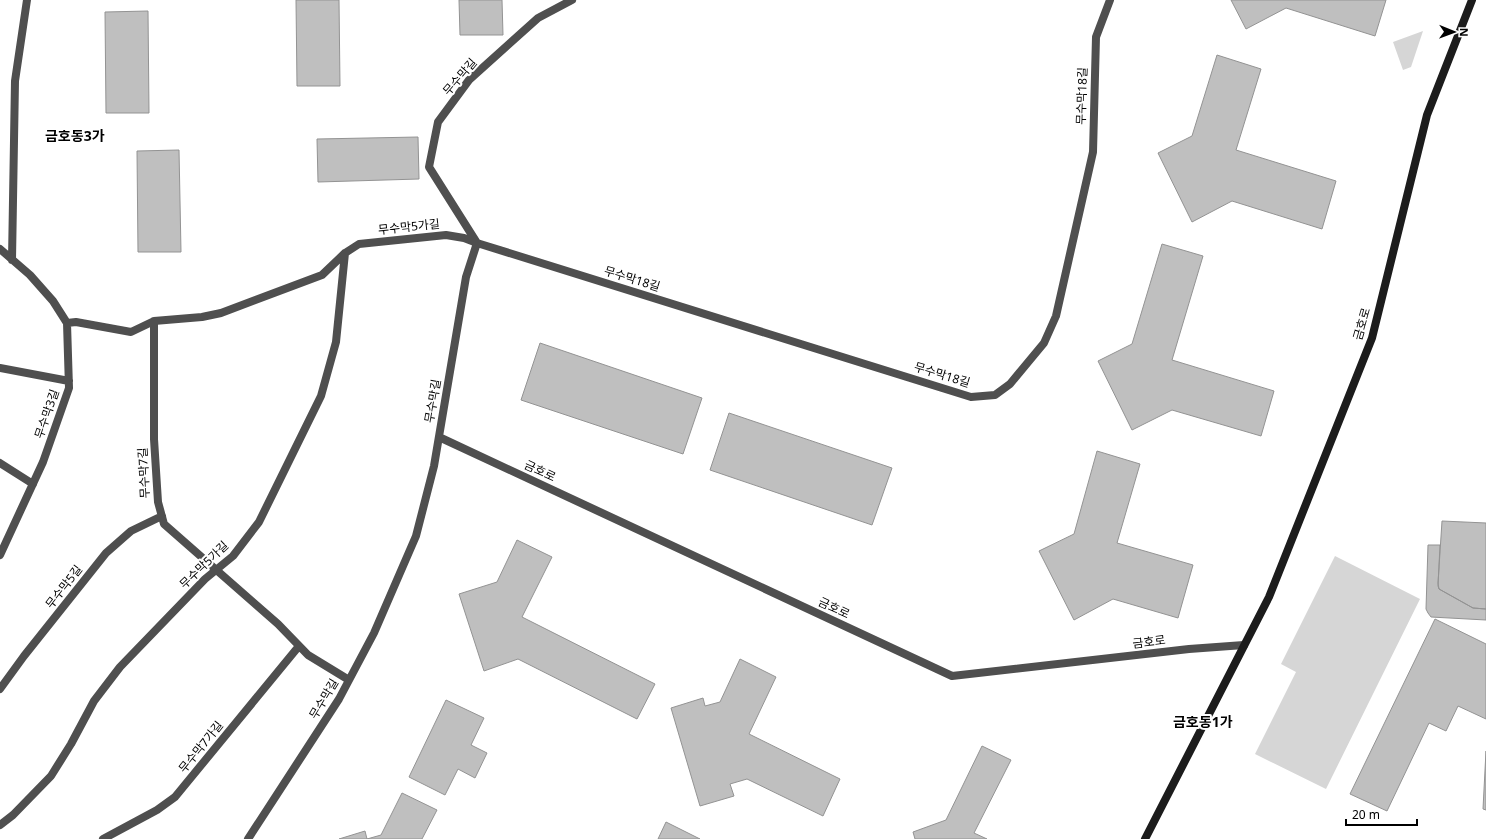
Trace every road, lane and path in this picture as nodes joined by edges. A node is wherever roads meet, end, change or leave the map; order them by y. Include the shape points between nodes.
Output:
1 (27, 0) edge
2 (572, 0) edge
3 (1110, 0) edge
4 (1472, 0) edge
5 (477, 243) junction
6 (0, 249) edge
7 (345, 253) junction
8 (12, 260) junction
9 (154, 321) junction
10 (67, 324) junction
11 (0, 368) edge
12 (69, 381) junction
13 (439, 437) junction
14 (0, 462) edge
15 (33, 484) junction
16 (162, 516) junction
17 (0, 554) edge
18 (216, 570) junction
19 (1244, 645) junction
20 (299, 646) junction
21 (349, 680) junction
22 (0, 689) edge
23 (0, 825) edge
24 (103, 839) edge
25 (248, 839) edge
26 (1145, 839) edge

1 - 8 street via 15,81
2 - 5 street, 무수막길 via 538,18 469,80 438,122 429,167
3 - 5 street, 무수막18길 via 1096,37 1093,152 1056,316 1044,343 1010,384 995,395 971,396
4 - 19 street, 금호로 via 1427,115 1372,338 1268,597
5 - 7 street, 무수막5가길 via 446,235 359,244
5 - 13 street, 무수막길 via 466,277
6 - 8 street
7 - 9 street, 무수막5가길 via 322,275 221,313
7 - 18 street, 무수막5가길 via 336,342 321,396 259,522 233,556
8 - 10 street via 30,275
9 - 10 street, 무수막5가길 via 131,332 76,322
9 - 16 street, 무수막7길 via 154,439 158,502
10 - 12 street, 무수막3길
11 - 12 street
12 - 15 street, 무수막3길 via 69,388
13 - 19 street, 금호로 via 952,676
13 - 21 street, 무수막길 via 416,536 374,633
14 - 15 street
15 - 17 street, 무수막3길
16 - 18 street, 무수막7길 via 164,524
16 - 22 street, 무수막5길 via 131,531 106,553
18 - 20 street, 무수막7길 via 278,624
18 - 23 street, 무수막5가길 via 204,579 120,667 94,701 51,776
19 - 26 street, 금호로
20 - 21 street, 무수막7길 via 308,655
20 - 24 street, 무수막7가길 via 175,797 157,810
21 - 25 street, 무수막길

